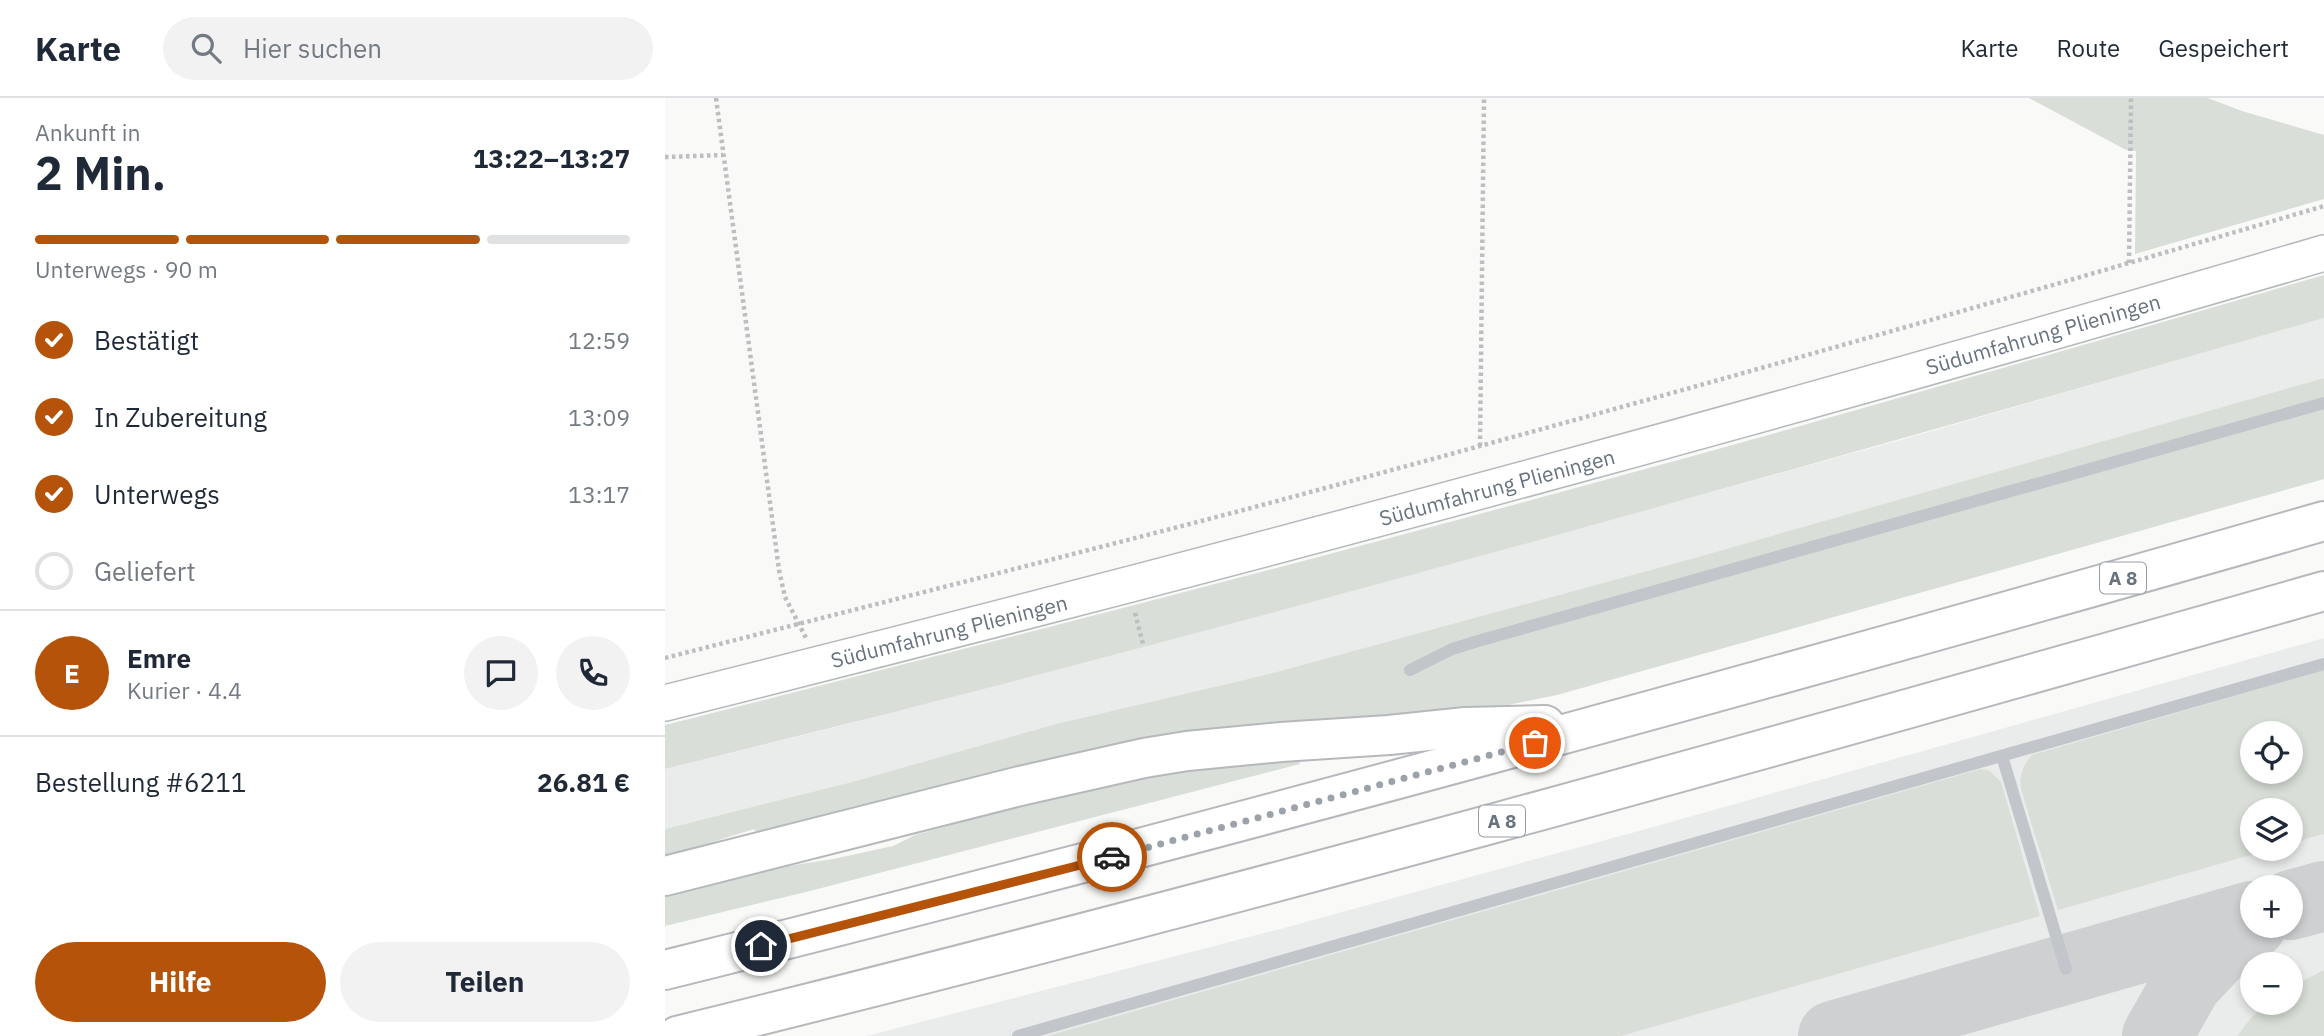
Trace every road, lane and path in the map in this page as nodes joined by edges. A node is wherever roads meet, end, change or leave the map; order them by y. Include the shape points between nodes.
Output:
1 (716, 98) edge
2 (1484, 98) edge
3 (2131, 98) edge
4 (723, 155) junction
5 (665, 157) edge
6 (2324, 206) edge
7 (2324, 253) edge
8 (2129, 263) junction
9 (2324, 403) edge
10 (1480, 446) junction
11 (2324, 521) edge
12 (2324, 591) edge
13 (799, 625) junction
14 (665, 658) edge
15 (2324, 664) edge
16 (815, 666) junction
17 (1410, 670) dead end
18 (665, 703) edge
19 (1604, 724) junction
20 (2002, 757) junction
21 (665, 876) edge
22 (2066, 969) dead end
23 (665, 970) edge
24 (677, 1036) edge
25 (1018, 1036) edge

1 - 4 path
2 - 10 path
3 - 8 path
4 - 5 path
4 - 13 path via 779,570 785,597
6 - 8 path
7 - 16 main road, Südumfahrung Plieningen via 1566,468
8 - 10 path
9 - 17 lane via 1478,640
10 - 13 path
11 - 19 highway, A 8
12 - 24 highway, A 8 via 1329,868
13 - 14 path
13 - 16 path
15 - 20 lane
16 - 18 main road, Südumfahrung Plieningen
19 - 21 highway via 1453,728 1176,752 1020,786
19 - 23 highway, A 8 via 1143,849
20 - 22 lane
20 - 25 lane

